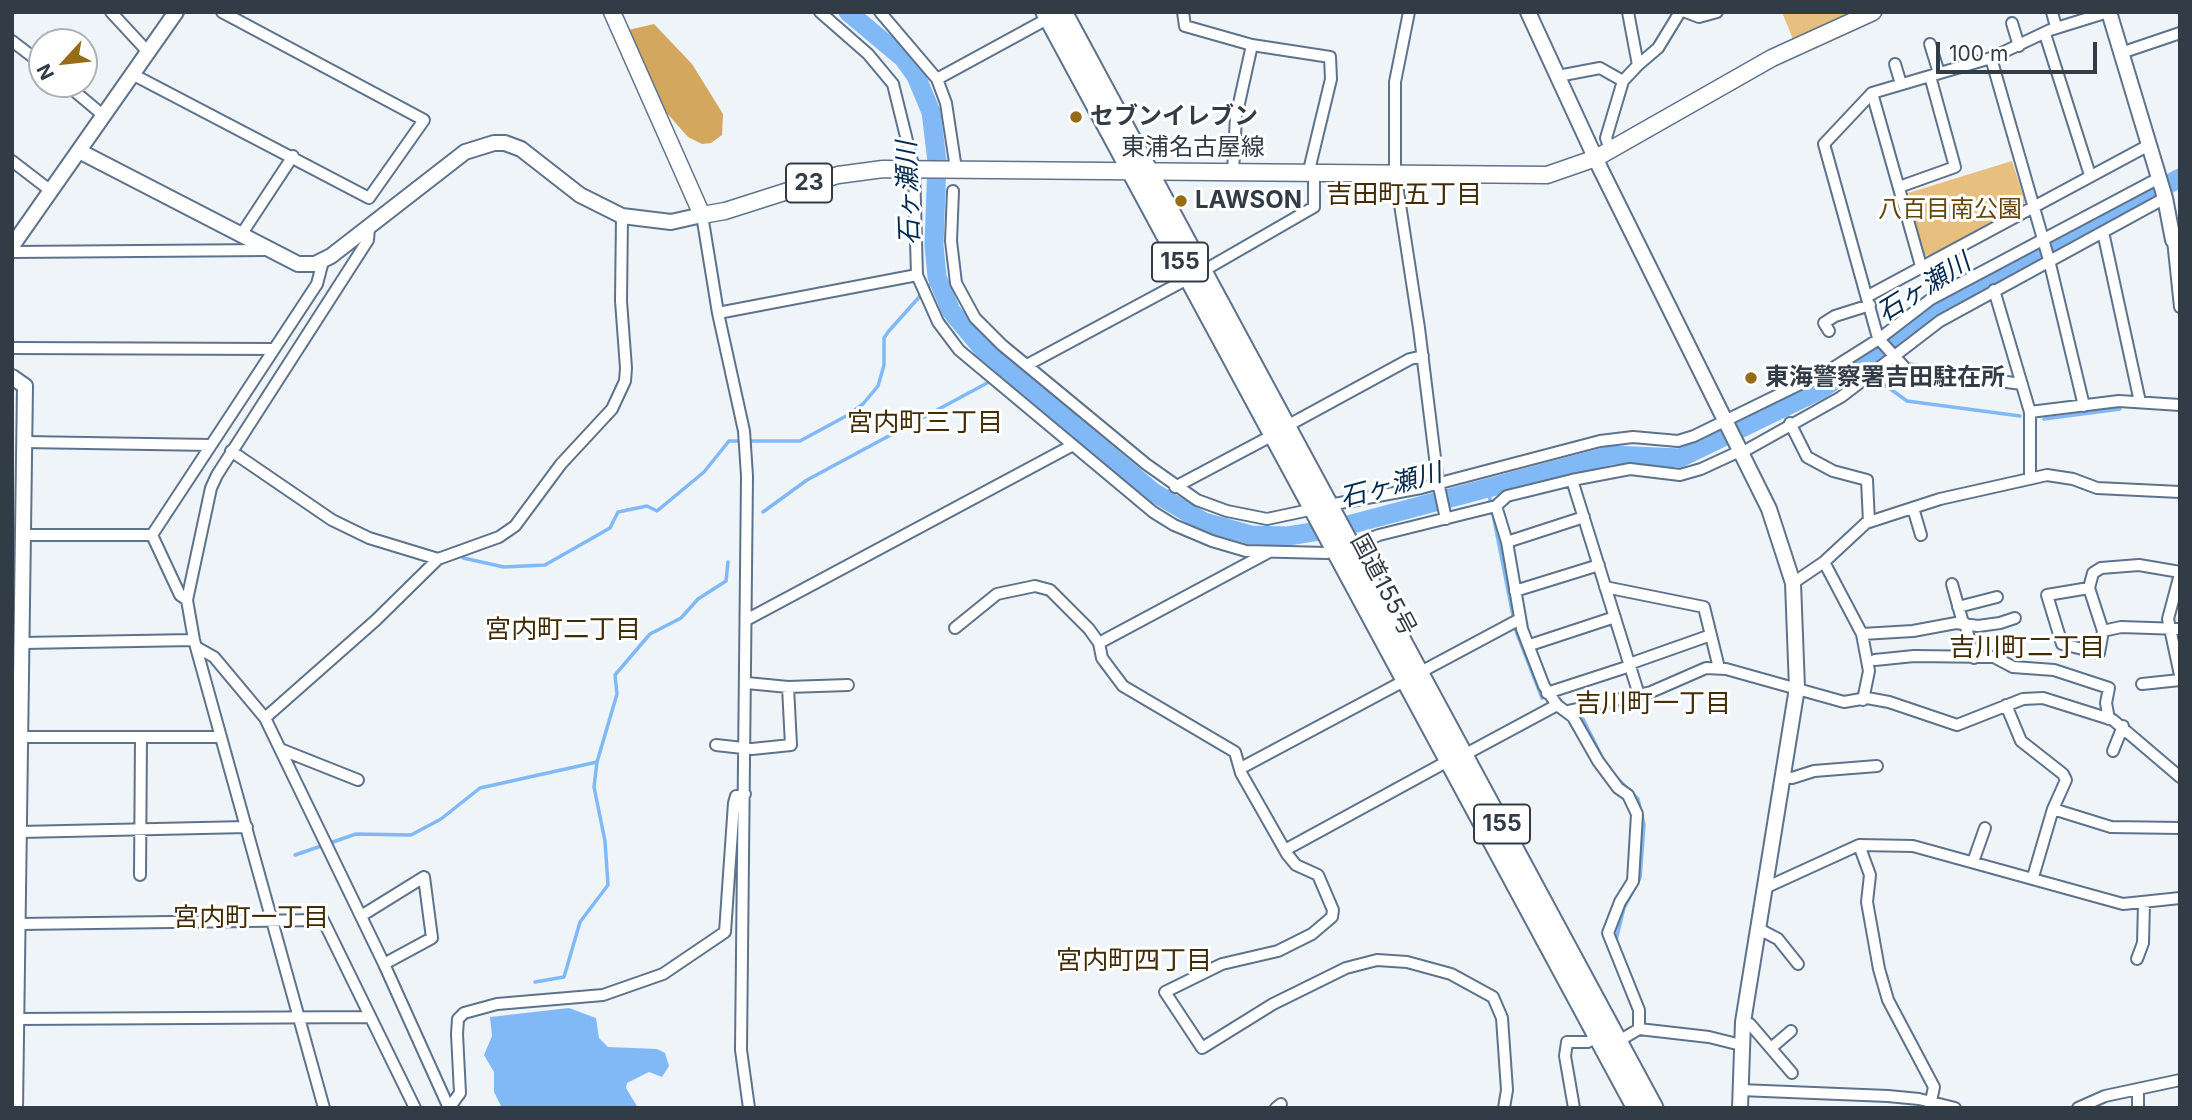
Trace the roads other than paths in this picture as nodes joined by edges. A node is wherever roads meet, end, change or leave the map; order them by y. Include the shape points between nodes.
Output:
1 (111, 12) edge
2 (176, 12) edge
3 (222, 12) edge
4 (612, 12) edge
5 (820, 12) edge
6 (880, 12) edge
7 (1183, 12) edge
8 (1409, 12) edge
9 (1528, 12) edge
10 (1628, 12) edge
11 (1680, 12) edge
12 (1685, 12) edge
13 (1717, 12) edge
14 (1873, 12) edge
15 (2052, 12) edge
16 (2109, 12) edge
17 (1052, 14) edge
18 (2012, 23) dead end
19 (2056, 27) junction
20 (2180, 33) edge
21 (2045, 34) junction
22 (12, 41) edge
23 (1930, 44) dead end
24 (1252, 45) junction
25 (2019, 46) junction
26 (148, 51) junction
27 (28, 53) edge
28 (2122, 53) junction
29 (1991, 58) junction
30 (1895, 64) dead end
31 (1638, 65) junction
32 (132, 74) junction
33 (1934, 74) junction
34 (1558, 76) junction
35 (937, 79) junction
36 (1623, 81) junction
37 (1901, 84) junction
38 (1872, 93) junction
39 (83, 98) edge
40 (104, 116) junction
41 (2149, 145) junction
42 (79, 151) junction
43 (1603, 154) junction
44 (293, 156) junction
45 (12, 161) edge
46 (916, 169) junction
47 (955, 169) junction
48 (1140, 170) junction
49 (1233, 171) junction
50 (1311, 172) junction
51 (1395, 172) junction
52 (2090, 175) junction
53 (2159, 178) junction
54 (1899, 187) junction
55 (51, 191) junction
56 (953, 191) dead end
57 (2165, 198) junction
58 (2033, 206) junction
59 (702, 215) junction
60 (622, 216) junction
61 (369, 228) junction
62 (2103, 232) junction
63 (240, 235) junction
64 (2043, 239) junction
65 (2176, 239) edge
66 (12, 246) edge
67 (270, 250) junction
68 (12, 252) edge
69 (2049, 260) junction
70 (323, 261) junction
71 (1921, 266) junction
72 (1196, 274) junction
73 (917, 275) junction
74 (1994, 290) junction
75 (1869, 300) junction
76 (2180, 307) edge
77 (718, 313) junction
78 (1829, 331) dead end
79 (1880, 339) junction
80 (12, 348) edge
81 (274, 349) junction
82 (1895, 354) junction
83 (1423, 356) junction
84 (1027, 365) junction
85 (12, 377) edge
86 (2022, 384) junction
87 (2140, 402) junction
88 (2180, 405) edge
89 (2084, 406) junction
90 (2030, 412) junction
91 (1726, 421) junction
92 (1790, 423) junction
93 (1281, 430) junction
94 (24, 442) junction
95 (211, 445) junction
96 (1073, 445) junction
97 (231, 451) junction
98 (1740, 452) junction
99 (2030, 478) junction
100 (1572, 480) junction
101 (1438, 482) junction
102 (1175, 487) junction
103 (2180, 492) edge
104 (1496, 506) junction
105 (1322, 508) junction
106 (1913, 508) junction
107 (1584, 517) junction
108 (1446, 519) junction
109 (1869, 522) junction
110 (23, 535) junction
111 (152, 535) junction
112 (1921, 535) dead end
113 (1507, 542) junction
114 (1342, 545) junction
115 (1269, 552) junction
116 (438, 559) junction
117 (1824, 562) junction
118 (1598, 565) junction
119 (2180, 573) edge
120 (1793, 583) junction
121 (1951, 584) dead end
122 (1605, 587) junction
123 (2090, 588) junction
124 (1515, 591) junction
125 (1997, 597) dead end
126 (187, 600) junction
127 (1958, 607) junction
128 (1615, 617) junction
129 (2015, 618) dead end
130 (748, 619) junction
131 (1520, 619) junction
132 (1964, 623) junction
133 (955, 628) dead end
134 (2175, 629) edge
135 (2103, 631) junction
136 (1861, 634) junction
137 (1711, 635) junction
138 (22, 643) junction
139 (1099, 643) junction
140 (196, 644) junction
141 (1530, 645) junction
142 (1974, 657) junction
143 (1875, 660) dead end
144 (1630, 665) junction
145 (1719, 668) junction
146 (1412, 676) junction
147 (2180, 678) edge
148 (747, 683) junction
149 (2142, 684) dead end
150 (848, 685) dead end
151 (789, 687) junction
152 (1797, 688) junction
153 (1547, 693) junction
154 (1639, 695) junction
155 (1863, 699) junction
156 (1557, 705) junction
157 (2006, 705) junction
158 (1568, 711) junction
159 (265, 718) junction
160 (2109, 719) junction
161 (2123, 726) junction
162 (20, 737) junction
163 (141, 737) junction
164 (221, 737) junction
165 (716, 745) dead end
166 (746, 748) junction
167 (280, 749) junction
168 (2113, 751) dead end
169 (1456, 758) junction
170 (1877, 766) dead end
171 (1241, 768) junction
172 (1784, 777) junction
173 (2180, 777) edge
174 (358, 780) dead end
175 (745, 794) junction
176 (2053, 809) junction
177 (247, 827) junction
178 (1985, 828) dead end
179 (2180, 828) edge
180 (141, 829) junction
181 (20, 832) junction
182 (1859, 845) junction
183 (1285, 850) junction
184 (1973, 862) junction
185 (140, 874) dead end
186 (2033, 877) junction
187 (1767, 887) junction
188 (2180, 898) edge
189 (2144, 903) junction
190 (360, 916) junction
191 (271, 921) junction
192 (19, 924) junction
193 (1759, 929) junction
194 (2137, 959) dead end
195 (384, 964) junction
196 (1798, 964) dead end
197 (370, 1017) junction
198 (299, 1018) junction
199 (17, 1019) junction
200 (1743, 1023) junction
201 (1639, 1029) junction
202 (1791, 1031) dead end
203 (1597, 1037) junction
204 (1617, 1042) junction
205 (1741, 1045) junction
206 (1771, 1048) junction
207 (1792, 1073) dead end
208 (2180, 1080) edge
209 (1740, 1090) junction
210 (2138, 1091) junction
211 (1842, 1095) junction
212 (1931, 1101) junction
213 (15, 1108) edge
214 (324, 1108) edge
215 (415, 1108) edge
216 (449, 1108) edge
217 (749, 1108) edge
218 (1504, 1108) edge
219 (1574, 1108) edge
220 (1637, 1108) edge
221 (1653, 1108) edge
222 (1740, 1108) edge
223 (1840, 1108) edge
224 (1955, 1108) edge
225 (2078, 1108) edge
226 (2138, 1108) edge

1 - 26 street
2 - 26 street
3 - 44 street via 424,120 369,198
4 - 59 main road
5 - 46 street via 867,54 892,84
6 - 35 street
7 - 24 street via 1185,26
8 - 51 street via 1395,82
9 - 34 street
10 - 31 street
11 - 31 street via 1658,48
12 - 13 street via 1699,17
14 - 43 main road, 東浦名古屋線 / 23 via 1772,58
15 - 19 street
16 - 19 street
16 - 28 street
17 - 35 street
17 - 48 highway, 国道155号 / 155
18 - 25 street
19 - 21 street
20 - 28 street
21 - 25 street
21 - 52 street
22 - 27 street
23 - 33 street
24 - 49 street via 1236,117
24 - 50 street via 1330,57 1331,79
25 - 29 street
26 - 32 street
28 - 41 street
29 - 33 street
29 - 58 street
30 - 37 street
31 - 36 street
32 - 40 street
32 - 44 street
33 - 37 street
33 - 54 street via 1955,167
34 - 36 street via 1600,68
34 - 43 street
35 - 47 street via 946,103
36 - 43 street
37 - 38 street
38 - 54 street
38 - 75 street via 1824,144
39 - 40 street
40 - 42 street
41 - 52 street
41 - 53 street
42 - 55 street
42 - 63 street
43 - 51 main road, 東浦名古屋線 / 23 via 1560,172 1533,177
43 - 91 street
44 - 63 street
45 - 55 street
46 - 47 main road, 東浦名古屋線 / 23
46 - 59 main road, 東浦名古屋線 / 23 via 838,175
46 - 73 street
47 - 48 main road, 東浦名古屋線 / 23
48 - 49 main road, 東浦名古屋線 / 23
48 - 72 highway, 国道155号 / 155
49 - 50 main road, 東浦名古屋線 / 23
50 - 51 main road, 東浦名古屋線 / 23
50 - 72 street via 1311,211
51 - 83 street
52 - 58 street
53 - 57 street
53 - 64 street
54 - 71 street
55 - 66 street
56 - 84 street via 951,257 961,296 984,328
57 - 62 street
57 - 65 street
58 - 64 street
58 - 71 street
59 - 60 street via 671,222
59 - 77 street
60 - 61 street via 591,203 522,149 505,143 465,152
60 - 116 street via 626,368 620,396 515,526 499,537
61 - 70 street
61 - 97 street via 368,240
62 - 69 street
62 - 87 street
63 - 67 street
64 - 69 street
64 - 79 street via 1931,299
65 - 76 street
67 - 68 street
67 - 70 street via 298,264
69 - 74 street
69 - 89 street
70 - 81 street via 317,284
71 - 75 street
72 - 84 street
72 - 93 highway, 国道155号 / 155
73 - 77 street
73 - 96 street via 939,322 959,350
74 - 82 street
74 - 86 street
75 - 78 street via 1824,323
75 - 79 street
77 - 130 street via 744,431
79 - 82 street
79 - 91 street
80 - 81 street
81 - 95 street
82 - 86 street via 1906,369
82 - 92 street via 1841,397
83 - 93 street
83 - 101 street
84 - 102 street
85 - 94 street via 25,386
86 - 90 street
87 - 88 street
87 - 89 street
89 - 90 street
90 - 99 street
91 - 98 street
91 - 101 street via 1686,439 1608,440
92 - 98 street
92 - 109 street via 1807,457 1833,471 1867,480
93 - 102 street
93 - 105 highway, 国道155号 / 155
94 - 95 street
94 - 110 street
95 - 111 street
96 - 115 street via 1174,525 1227,546
96 - 130 street
97 - 116 street via 332,520 369,538
97 - 126 street via 211,488
98 - 100 street via 1680,475 1630,469
98 - 120 street via 1777,530
99 - 103 street via 2060,476 2097,488
99 - 106 street
100 - 104 street via 1507,496
100 - 107 street
101 - 105 street
101 - 108 street
102 - 105 street via 1206,504 1250,517 1267,519
104 - 108 street
104 - 113 street
105 - 114 highway, 国道155号 / 155
106 - 109 street
106 - 112 street
107 - 113 street
107 - 118 street
108 - 114 street
109 - 117 street
110 - 111 street
110 - 138 street
111 - 126 street via 180,595
113 - 124 street
114 - 115 street via 1327,553
114 - 146 highway, 国道155号 / 155
115 - 139 street
116 - 159 street
117 - 120 street
117 - 136 street
118 - 122 street
118 - 124 street
119 - 123 street via 2139,565 2101,568 2093,573
119 - 134 street via 2168,619
120 - 152 street
121 - 127 street
122 - 128 street
122 - 137 street via 1704,607
123 - 135 street
123 - 135 street via 2047,595 2062,644 2099,653
124 - 131 street
125 - 127 street
126 - 140 street
127 - 132 street
128 - 141 street
128 - 144 street
129 - 132 street via 1978,626
130 - 148 street
131 - 141 street
131 - 146 street
132 - 136 street
132 - 142 street
133 - 139 street via 997,594 1043,587 1075,613
134 - 135 street
134 - 147 street
136 - 155 street via 1869,664
137 - 144 street
137 - 145 street
138 - 140 street
138 - 162 street
139 - 171 street via 1102,658 1123,686 1230,747
140 - 159 street via 214,657
140 - 164 street
141 - 153 street
142 - 143 street
142 - 160 street via 1994,657 2013,667 2054,670 2109,688
144 - 153 street
144 - 154 street
145 - 152 street
145 - 154 street via 1696,670
146 - 169 highway, 国道155号 / 155
146 - 171 street
147 - 149 street
148 - 151 street
148 - 166 street
150 - 151 street
151 - 166 street via 791,745
152 - 155 street via 1844,702
152 - 172 street
153 - 156 street
154 - 158 street
155 - 157 street via 1889,702 1956,725
156 - 158 street
156 - 169 street
157 - 160 street via 2043,698
157 - 176 street via 2021,741 2066,780
158 - 201 street via 1637,814 1633,881 1608,933 1639,1010
159 - 167 street
160 - 161 street
161 - 168 street
161 - 173 street
162 - 163 street
162 - 181 street
163 - 164 street
163 - 180 street
164 - 177 street
165 - 166 street
166 - 175 street
167 - 174 street
167 - 190 street
169 - 183 street
169 - 203 highway, 国道155号 / 155
169 - 204 highway, 国道155号 / 155
170 - 172 street
171 - 183 street
172 - 187 street
175 - 216 street via 736,796 734,803 726,932 663,974 603,995 497,1004 464,1013 458,1019 457,1034 460,1093
175 - 217 street via 741,1050
176 - 179 street via 2112,827
176 - 186 street
177 - 180 street
177 - 191 street
178 - 184 street
180 - 181 street
180 - 185 street
181 - 192 street
182 - 184 street via 1913,846
182 - 187 street
182 - 212 street via 1870,875 1867,902 1879,969 1888,1000 1934,1087
183 - 218 street via 1296,865 1318,875 1332,917 1312,934 1278,951 1232,960 1165,992 1202,1048 1273,1004 1346,968 1377,960 1408,962 1451,974 1493,997 1502,1017
184 - 186 street
186 - 189 street via 2105,900
187 - 193 street
188 - 189 street
189 - 194 street via 2143,943
190 - 195 street
190 - 195 street via 424,877 432,938
191 - 192 street
191 - 197 street via 323,920
191 - 198 street
192 - 199 street
193 - 196 street via 1778,939
193 - 200 street
195 - 216 street
197 - 198 street
197 - 215 street
198 - 199 street
198 - 214 street
199 - 213 street
200 - 205 street
200 - 206 street via 1750,1024
201 - 204 street
201 - 205 street
202 - 206 street
203 - 219 street via 1567,1042
203 - 220 highway, 国道155号 / 155
204 - 221 highway, 国道155号 / 155
205 - 209 street
206 - 207 street
208 - 210 street
209 - 211 street
209 - 222 street
210 - 225 street via 2105,1096
210 - 226 street
211 - 212 street
211 - 223 street
212 - 224 street

